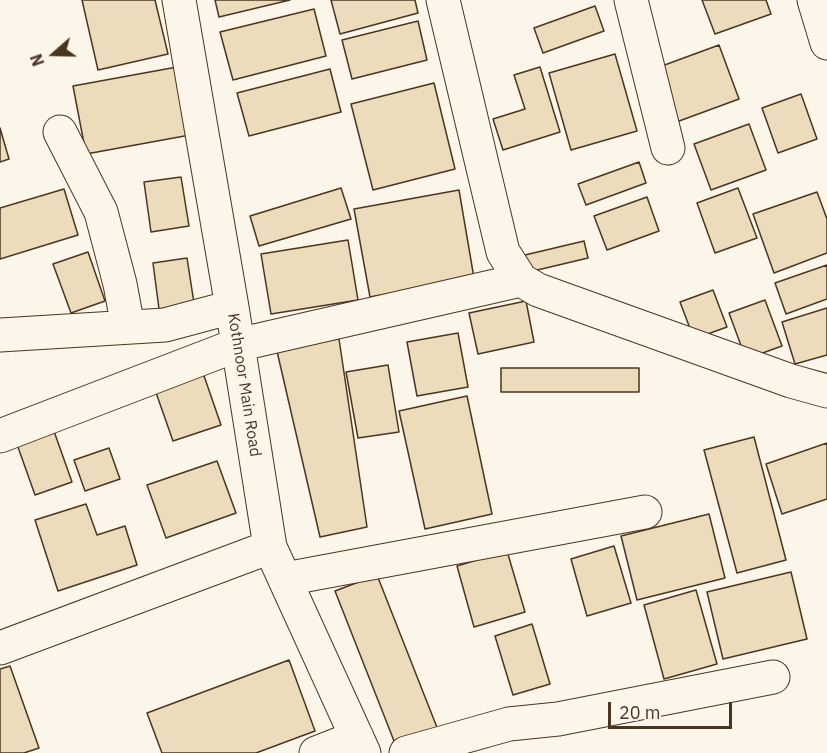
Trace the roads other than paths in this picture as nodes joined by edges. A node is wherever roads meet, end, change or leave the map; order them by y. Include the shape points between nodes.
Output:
1 (179, 0) edge
2 (443, 0) edge
3 (631, 0) edge
4 (814, 0) edge
5 (827, 43) edge
6 (60, 132) dead end
7 (668, 148) dead end
8 (520, 280) junction
9 (232, 307) junction
10 (128, 327) junction
11 (0, 335) edge
12 (237, 345) junction
13 (827, 392) edge
14 (0, 436) edge
15 (645, 512) dead end
16 (270, 547) junction
17 (285, 579) junction
18 (0, 648) edge
19 (773, 677) dead end
20 (360, 745) edge
21 (316, 753) edge
22 (406, 753) edge

1 - 9 street, Kothnoor Main Road
2 - 8 street via 503,252
3 - 7 street
4 - 5 street
6 - 10 street via 101,212
8 - 12 street
8 - 13 street via 538,290
9 - 10 street via 165,325
9 - 12 street, Kothnoor Main Road
10 - 11 street
12 - 14 street
12 - 16 street, Kothnoor Main Road
15 - 17 street
16 - 17 street, Kothnoor Main Road
16 - 18 street
17 - 20 street, Kothnoor Main Road
19 - 22 street via 558,719 509,724
20 - 21 street

